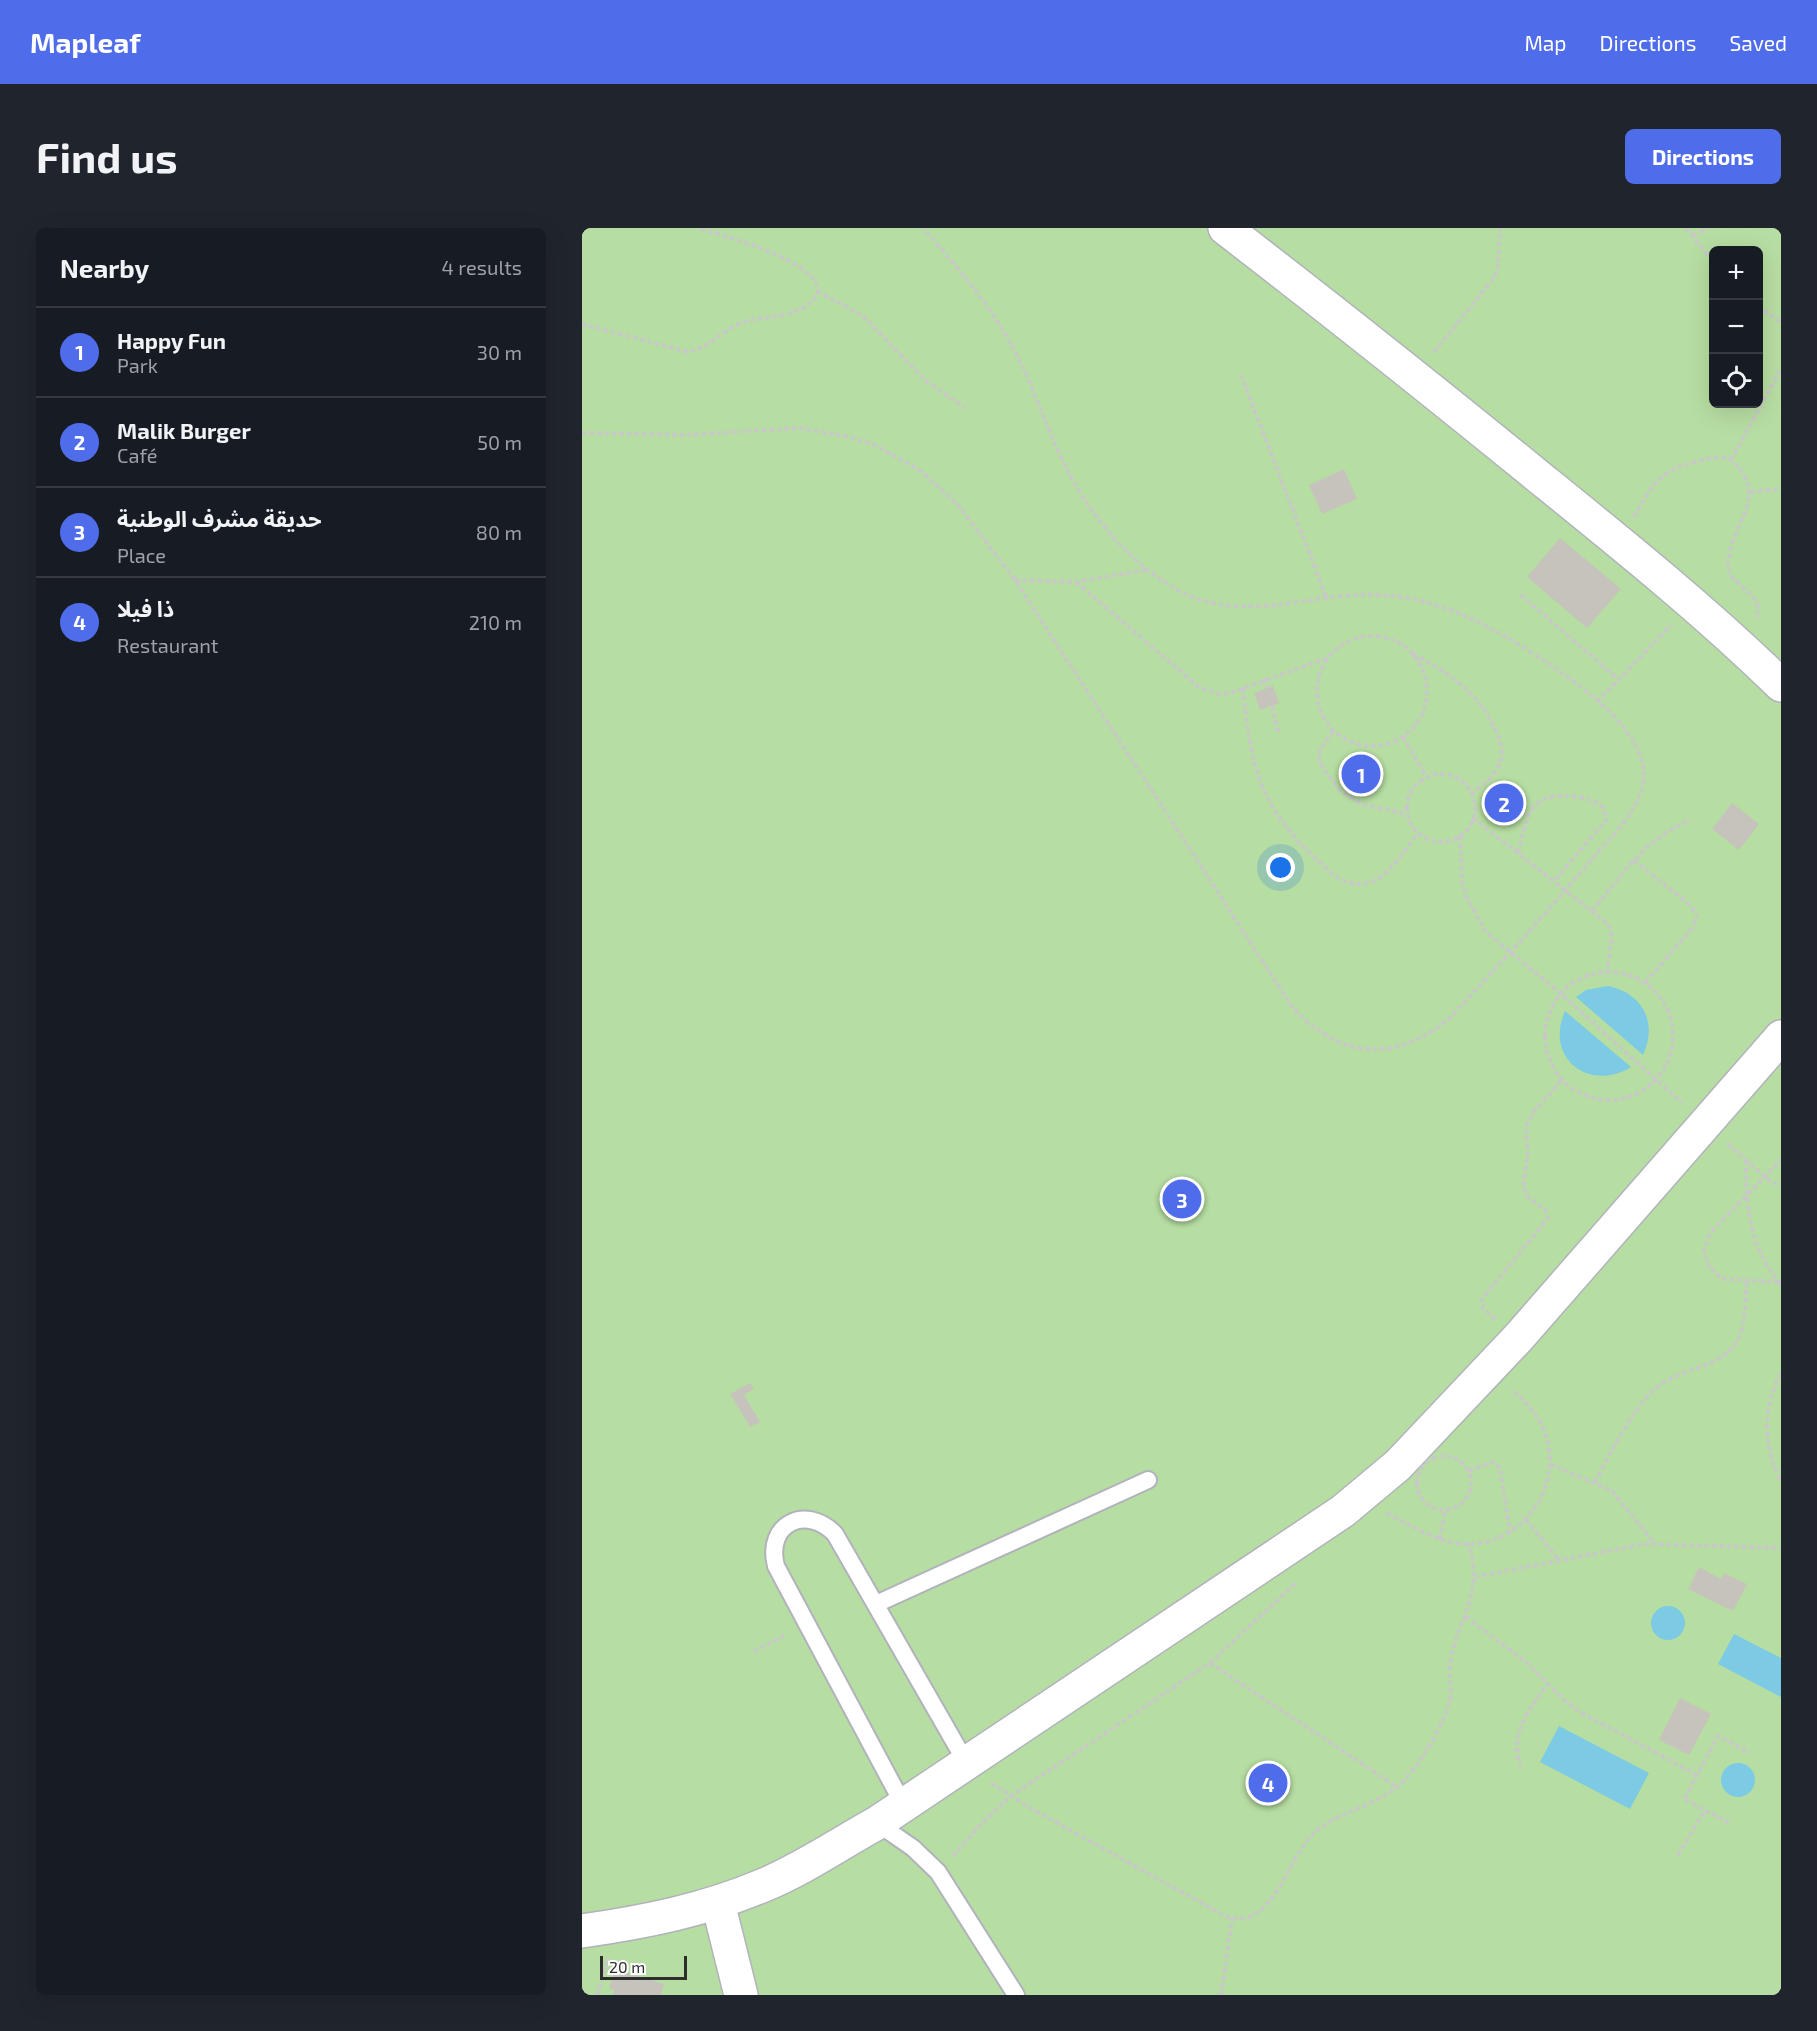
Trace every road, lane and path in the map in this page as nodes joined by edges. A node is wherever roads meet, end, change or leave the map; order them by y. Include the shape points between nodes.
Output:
1 (698, 228) edge
2 (923, 228) edge
3 (1225, 228) edge
4 (1500, 228) edge
5 (1686, 228) edge
6 (1708, 228) edge
7 (1693, 236) junction
8 (1709, 258) edge
9 (817, 291) junction
10 (1763, 309) edge
11 (1781, 322) edge
12 (582, 324) edge
13 (1781, 369) edge
14 (1241, 375) dead end
15 (1414, 375) junction
16 (964, 408) dead end
17 (582, 433) edge
18 (1731, 460) junction
19 (1781, 489) edge
20 (1750, 492) junction
21 (1619, 542) junction
22 (1146, 569) junction
23 (1015, 580) junction
24 (1076, 582) junction
25 (1521, 595) dead end
26 (1327, 599) junction
27 (1693, 603) junction
28 (1737, 643) junction
29 (1412, 653) junction
30 (1327, 657) junction
31 (1265, 678) junction
32 (1619, 680) junction
33 (1781, 685) edge
34 (1243, 687) junction
35 (1267, 688) dead end
36 (1597, 702) junction
37 (1272, 706) dead end
38 (1333, 731) junction
39 (1279, 735) dead end
40 (1403, 737) junction
41 (1426, 776) junction
42 (1472, 793) junction
43 (1407, 814) junction
44 (1473, 818) junction
45 (1691, 820) dead end
46 (1418, 833) junction
47 (1460, 836) junction
48 (1518, 853) junction
49 (1634, 860) junction
50 (1554, 881) junction
51 (1566, 890) junction
52 (1592, 911) junction
53 (1509, 952) junction
54 (1607, 972) junction
55 (1646, 983) junction
56 (1560, 993) junction
57 (1781, 1037) edge
58 (1656, 1079) junction
59 (1562, 1080) junction
60 (1705, 1124) junction
61 (1746, 1159) junction
62 (1781, 1160) edge
63 (1765, 1176) junction
64 (1781, 1184) edge
65 (1746, 1196) junction
66 (1747, 1282) junction
67 (1780, 1283) edge
68 (1519, 1337) junction
69 (1491, 1368) junction
70 (1781, 1374) edge
71 (1550, 1464) junction
72 (1469, 1471) junction
73 (1148, 1480) dead end
74 (1781, 1481) edge
75 (1595, 1482) junction
76 (1374, 1510) junction
77 (1446, 1510) junction
78 (1526, 1520) junction
79 (1510, 1532) junction
80 (1439, 1539) junction
81 (1469, 1544) junction
82 (1655, 1544) junction
83 (1781, 1548) edge
84 (1560, 1561) junction
85 (1303, 1576) dead end
86 (1475, 1577) junction
87 (876, 1604) junction
88 (1466, 1617) junction
89 (806, 1623) junction
90 (754, 1652) dead end
91 (1210, 1663) junction
92 (1547, 1683) junction
93 (1750, 1753) dead end
94 (967, 1764) junction
95 (1521, 1767) dead end
96 (1697, 1775) junction
97 (1397, 1787) junction
98 (1011, 1796) junction
99 (903, 1804) junction
100 (1705, 1810) junction
101 (876, 1823) junction
102 (1729, 1823) dead end
103 (1678, 1855) dead end
104 (938, 1872) junction
105 (718, 1903) junction
106 (1232, 1919) junction
107 (582, 1931) edge
108 (741, 1995) edge
109 (1016, 1995) edge
110 (1221, 1995) edge

1 - 9 path via 754,244 782,257 813,277
2 - 22 path via 968,279 1011,345 1055,445 1088,505 1126,553
3 - 15 street
4 - 15 path via 1494,278
5 - 7 path
6 - 7 path
7 - 8 path
9 - 12 path via 805,307 747,321 705,347 688,352
9 - 16 path via 862,315 926,381
10 - 11 path
13 - 18 path
14 - 26 path
15 - 21 street
17 - 23 path via 687,435 799,428 850,436 899,457 940,488 959,506
18 - 20 path via 1746,477
18 - 21 path via 1710,458 1662,475
19 - 20 path
20 - 28 path via 1728,568 1733,579 1754,595 1758,608 1755,621
21 - 27 street
22 - 24 path
22 - 26 path via 1172,587 1226,605 1254,607
23 - 24 path
23 - 53 path via 1293,1008 1311,1026 1333,1040 1357,1048 1383,1050 1408,1045 1431,1034 1450,1017
24 - 34 path via 1199,687 1219,694
25 - 32 path
26 - 36 path via 1379,594 1459,612 1542,659
27 - 28 street
27 - 32 path
28 - 33 street
29 - 30 path via 1385,637 1369,636 1339,646
29 - 40 path via 1422,666 1427,698 1415,727
29 - 42 path via 1454,677 1471,693 1486,711 1500,741 1497,770
30 - 31 path
30 - 38 path via 1318,679 1317,703
31 - 34 path
31 - 35 path
32 - 36 path
34 - 46 path via 1249,745 1265,795 1295,840 1334,876 1355,884 1377,879
36 - 51 path via 1627,730 1639,749 1644,770 1642,792 1632,812
37 - 39 path
38 - 40 path via 1348,742 1366,747 1386,745
38 - 43 path via 1320,750 1320,762 1340,791 1362,804
40 - 41 path
41 - 42 path via 1447,774
41 - 43 path via 1410,792
42 - 44 path
43 - 46 path
44 - 47 path
44 - 48 path
45 - 49 path via 1659,835
46 - 47 path via 1439,842
47 - 53 path via 1462,882 1471,908 1485,931
48 - 50 path
48 - 50 path via 1532,807 1545,797 1582,797 1604,808 1606,820
49 - 52 path
49 - 55 path via 1691,906 1697,917
50 - 51 path
51 - 52 path
51 - 53 path
52 - 54 path via 1611,930
53 - 56 path
54 - 55 path
54 - 56 path via 1590,974
55 - 58 path via 1659,996 1673,1029 1666,1065
56 - 58 path
56 - 59 path via 1550,1009 1545,1046
57 - 60 street
58 - 59 path via 1643,1091 1609,1100 1583,1095
58 - 60 path
59 - 68 path via 1534,1111 1526,1127 1528,1153 1522,1186 1548,1218 1481,1304
60 - 61 path
60 - 68 street
61 - 63 path
61 - 65 path
62 - 63 path
63 - 64 path via 1775,1185
63 - 65 path
65 - 66 path via 1710,1233 1704,1250 1715,1274 1731,1282
65 - 67 path via 1755,1242
66 - 67 path
66 - 75 path via 1743,1324 1734,1347 1714,1362 1673,1376 1645,1398
68 - 69 street
69 - 71 path via 1539,1419
69 - 76 street via 1398,1465
70 - 74 path via 1772,1396 1767,1435
71 - 75 path
71 - 78 path via 1544,1494
72 - 77 path via 1471,1492 1465,1501
72 - 77 path via 1453,1456 1432,1458 1424,1464 1416,1484 1419,1495 1435,1509
72 - 79 path via 1487,1463 1500,1468
73 - 87 lane
75 - 82 path via 1619,1498
76 - 80 path
76 - 94 street
77 - 80 path
78 - 79 path
78 - 84 path
79 - 81 path
80 - 81 path
81 - 86 path
82 - 83 path
82 - 84 path
84 - 86 path
85 - 91 path
86 - 88 path
87 - 89 lane via 835,1534 815,1519 802,1519 780,1531 773,1554
87 - 94 lane
88 - 92 path
88 - 97 path via 1450,1659 1446,1714 1407,1778
89 - 90 path
89 - 99 lane
91 - 97 path
91 - 98 path
92 - 95 path via 1518,1732 1516,1750
92 - 96 path via 1580,1712
93 - 96 path via 1718,1736
94 - 98 path
94 - 99 street
96 - 100 path via 1684,1799
97 - 106 path via 1328,1822 1313,1834 1262,1911 1248,1919
98 - 104 path
98 - 106 path
99 - 101 street
100 - 102 path
100 - 103 path
101 - 104 lane via 913,1848
101 - 105 street via 765,1885
104 - 109 lane
105 - 107 street via 651,1920
105 - 108 street
106 - 110 path

